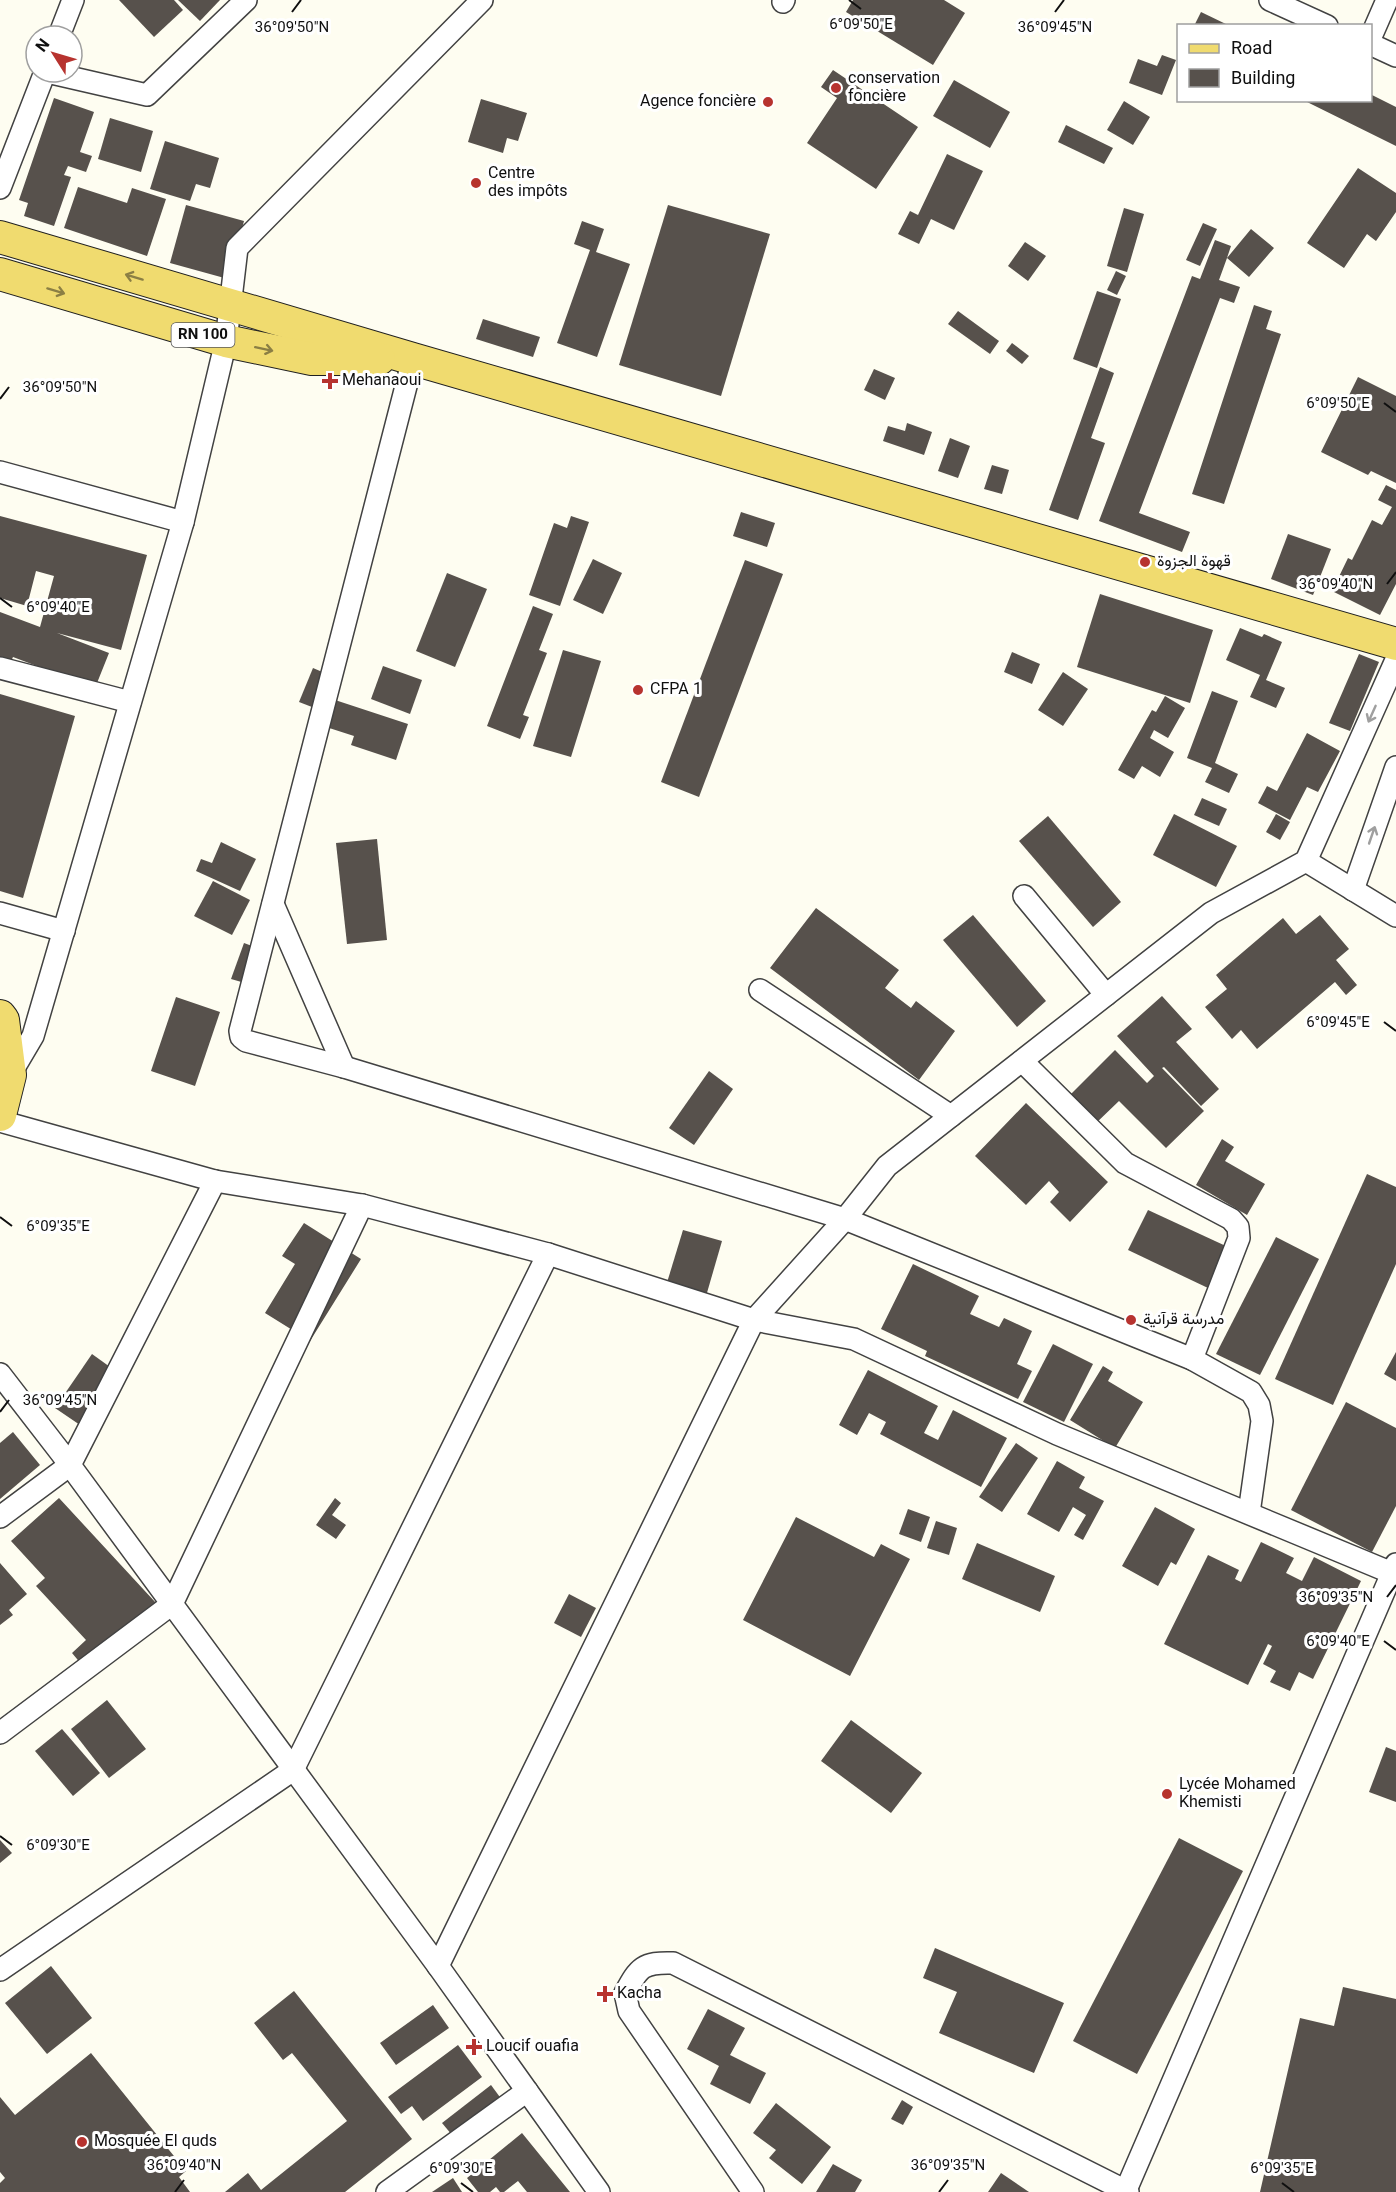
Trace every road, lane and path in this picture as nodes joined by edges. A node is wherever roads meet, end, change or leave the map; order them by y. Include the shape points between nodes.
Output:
1 (73, 0) edge
2 (246, 0) edge
3 (482, 0) edge
4 (1270, 0) edge
5 (1387, 0) edge
6 (64, 24) edge
7 (1324, 24) edge
8 (1372, 37) edge
9 (1372, 45) edge
10 (1396, 56) edge
11 (84, 80) edge
12 (41, 84) edge
13 (0, 188) edge
14 (0, 237) edge
15 (0, 274) edge
16 (232, 305) junction
17 (226, 341) junction
18 (412, 359) junction
19 (0, 472) edge
20 (183, 522) junction
21 (1396, 644) edge
22 (1396, 660) edge
23 (0, 668) edge
24 (130, 702) junction
25 (1396, 767) edge
26 (1305, 861) junction
27 (1353, 890) junction
28 (1024, 896) dead end
29 (273, 904) junction
30 (0, 913) edge
31 (1396, 916) edge
32 (64, 931) junction
33 (760, 990) dead end
34 (1106, 995) junction
35 (1, 1020) edge
36 (1022, 1060) junction
37 (344, 1067) junction
38 (10, 1075) junction
39 (0, 1115) edge
40 (951, 1116) junction
41 (0, 1121) edge
42 (215, 1180) junction
43 (362, 1205) junction
44 (845, 1219) junction
45 (548, 1254) junction
46 (754, 1320) junction
47 (1192, 1359) junction
48 (0, 1374) edge
49 (70, 1465) junction
50 (1249, 1513) junction
51 (0, 1517) edge
52 (1394, 1568) edge
53 (172, 1604) junction
54 (0, 1733) edge
55 (293, 1770) junction
56 (438, 1966) junction
57 (0, 1970) edge
58 (527, 2091) junction
59 (387, 2192) edge
60 (599, 2192) edge
61 (753, 2192) edge
62 (1125, 2192) edge

1 - 6 street
2 - 11 street via 147,94
3 - 16 street via 237,248
4 - 7 street
5 - 8 street
9 - 10 street
12 - 13 street
16 -> 14 main road
15 -> 17 main road, RN 100
16 - 17 street
16 - 18 main road
17 -> 18 main road, RN 100 via 312,359
17 - 20 street
18 - 21 main road
18 - 29 street
19 - 20 street
20 - 24 street
22 -> 26 street
23 - 24 street
24 - 32 street
27 -> 25 street
26 - 27 street
26 - 34 street via 1211,913
27 - 31 street
28 - 34 street
29 - 37 street
29 - 37 street via 241,1037
30 - 32 street
32 - 38 street via 33,1036
33 - 40 street
34 - 36 street
35 - 38 main road
36 - 40 street
36 - 47 street via 1125,1163 1231,1219 1238,1227 1239,1238
37 - 44 street
38 - 39 main road
40 - 44 street via 888,1166
41 - 42 street
42 - 43 street
42 - 49 street
43 - 45 street
43 - 53 street
44 - 46 street
44 - 47 street
45 - 46 street
45 - 55 street
46 - 50 street via 854,1339 1057,1434
46 - 56 street
47 - 50 street via 1251,1392 1259,1405 1262,1421
48 - 49 street
49 - 51 street
49 - 53 street
50 - 52 street
52 - 62 street
53 - 54 street
53 - 55 street
55 - 56 street
55 - 57 street
56 - 58 street
58 - 59 street
58 - 60 street
61 - 62 street via 629,2011 625,1993 635,1974 651,1962 673,1963

